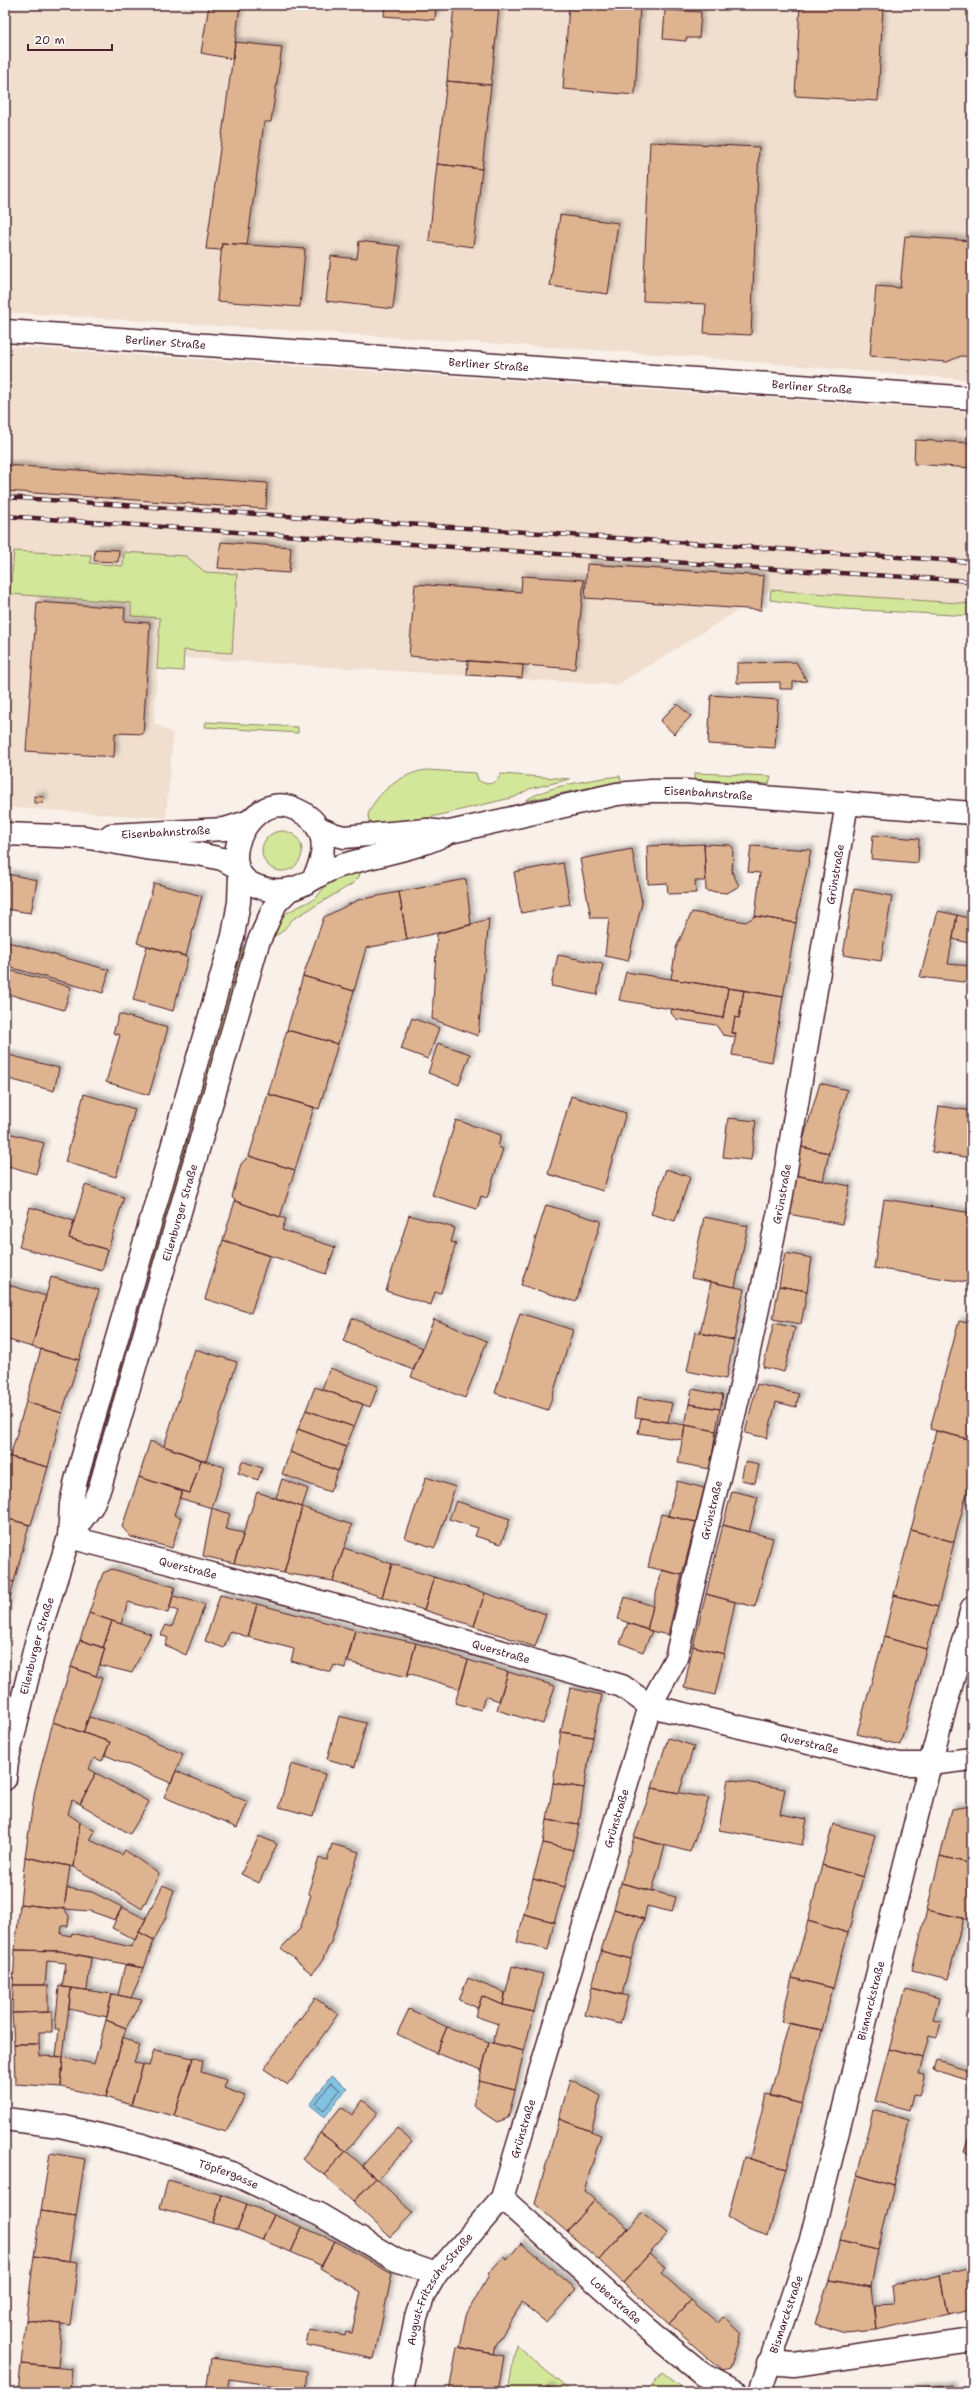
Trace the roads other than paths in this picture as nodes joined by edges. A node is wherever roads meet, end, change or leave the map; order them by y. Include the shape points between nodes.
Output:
1 (5, 331) edge
2 (972, 398) edge
3 (847, 803) junction
4 (972, 813) edge
5 (247, 822) junction
6 (317, 827) junction
7 (450, 832) junction
8 (5, 834) edge
9 (84, 837) junction
10 (238, 870) junction
11 (314, 877) junction
12 (290, 889) junction
13 (68, 1537) junction
14 (972, 1608) edge
15 (650, 1706) junction
16 (972, 1759) edge
17 (930, 1764) junction
18 (6, 1767) edge
19 (5, 2119) edge
20 (502, 2198) junction
21 (436, 2274) junction
22 (972, 2340) edge
23 (768, 2363) junction
24 (402, 2392) edge
25 (737, 2392) edge
26 (760, 2392) edge

1 - 2 street, Berliner Straße
3 - 4 street, Eisenbahnstraße
3 - 7 street, Eisenbahnstraße via 651,790 617,794
3 - 15 street, Grünstraße via 780,1206 747,1362 676,1658
5 - 6 street, Eisenbahnstraße via 266,809 286,806 310,818
5 - 9 street, Eisenbahnstraße via 225,829
5 - 10 street via 236,852
6 - 7 street, Eisenbahnstraße via 344,837 426,830
6 - 11 street, Eisenbahnstraße via 323,838 324,851
7 - 11 street, Eisenbahnstraße via 429,844 336,867
8 - 9 street, Eisenbahnstraße
9 - 10 street, Eisenbahnstraße via 199,854 222,859
10 - 12 street, Eisenbahnstraße via 249,883 262,889
10 - 13 street, Eilenburger Straße via 239,902 233,936 76,1480
11 - 12 street, Eisenbahnstraße via 302,886
12 - 13 street, Eilenburger Straße via 276,903 258,943 100,1487 92,1506
13 - 15 street, Querstraße via 398,1622 622,1686
13 - 18 street, Eilenburger Straße via 36,1643
14 - 17 street, Bismarckstraße
15 - 17 street, Querstraße via 899,1764
15 - 20 street, Grünstraße
16 - 17 street, Querstraße
17 - 23 street, Bismarckstraße via 810,2243
19 - 21 street, Töpfergasse via 60,2126 142,2145 234,2174 320,2215 396,2260
20 - 21 street, August-Fritzsche-Straße
20 - 25 street, Loberstraße via 648,2329 704,2375
21 - 24 street, August-Fritzsche-Straße via 424,2295 416,2318
22 - 23 street via 794,2365
23 - 26 street, Bismarckstraße

